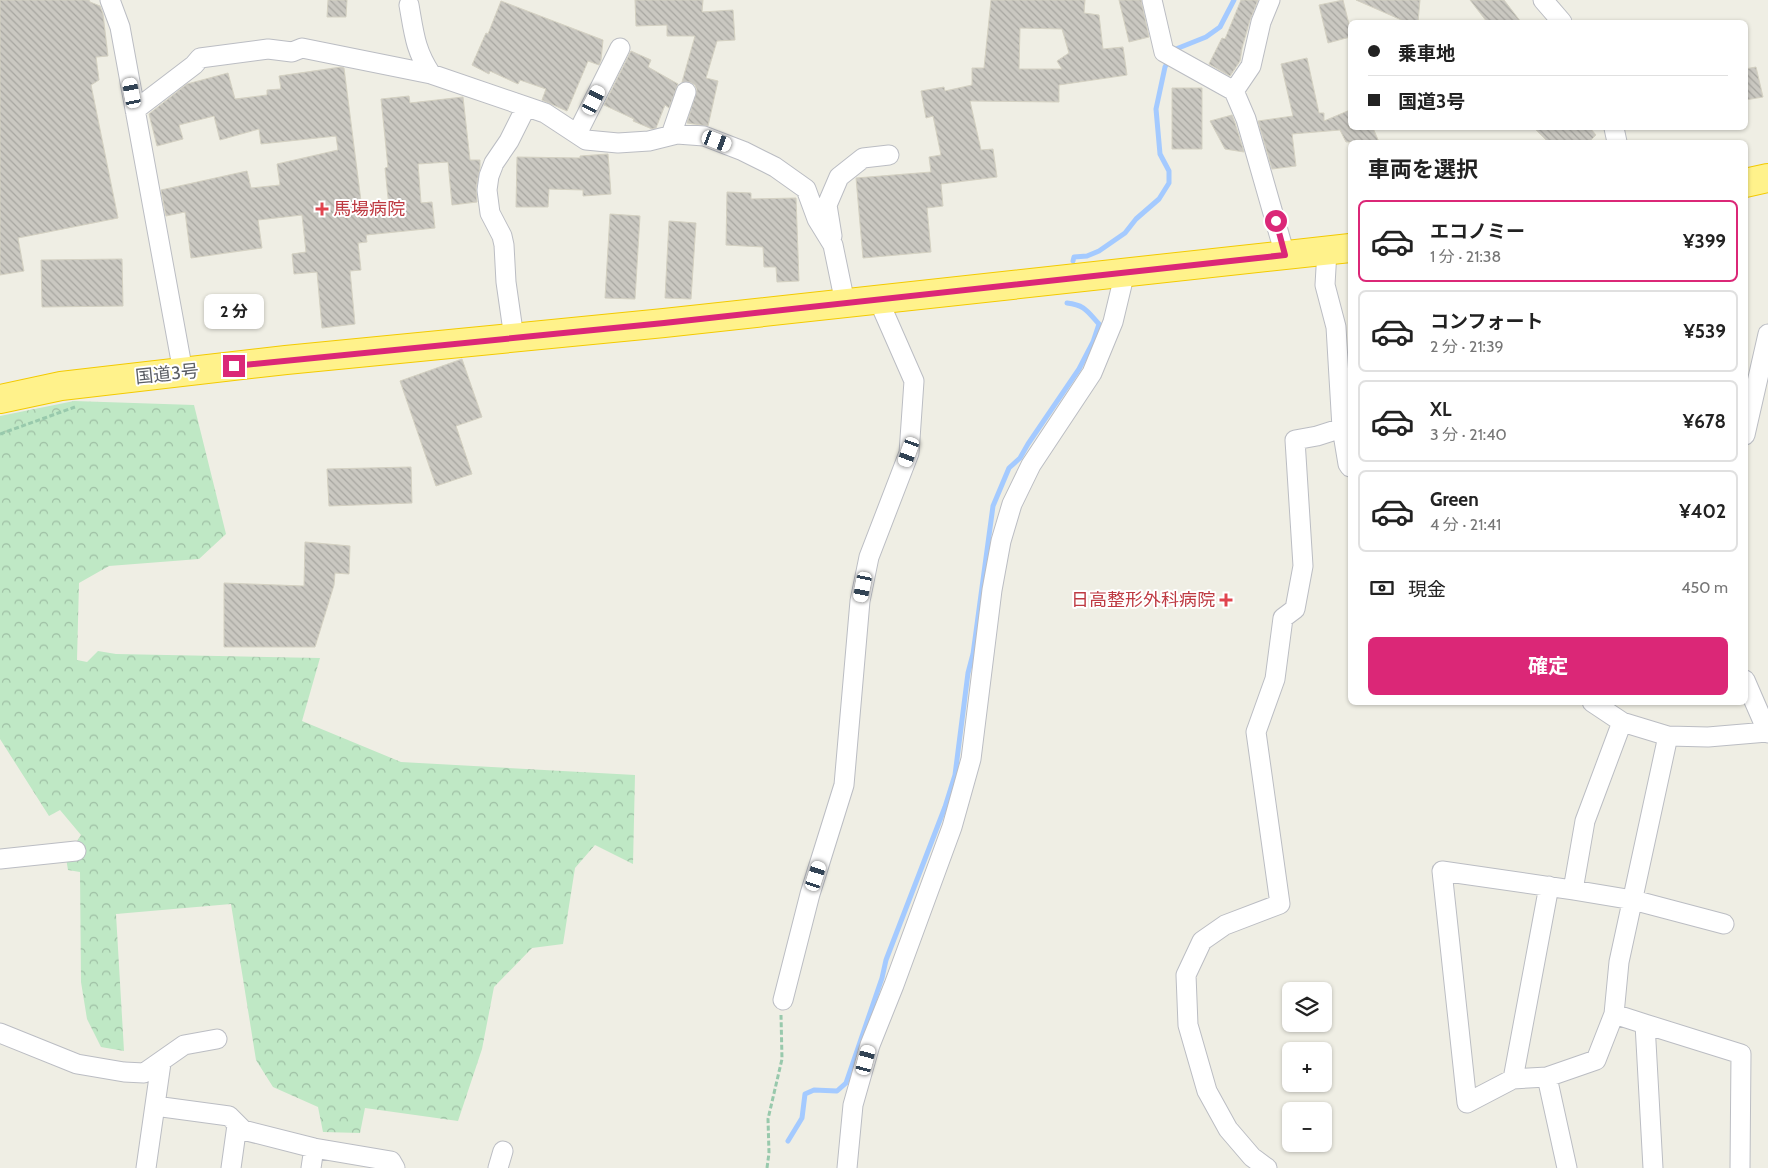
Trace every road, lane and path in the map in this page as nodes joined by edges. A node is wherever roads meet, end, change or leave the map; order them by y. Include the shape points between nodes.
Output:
1 (110, 0) edge
2 (1152, 0) edge
3 (1270, 0) edge
4 (1543, 0) edge
5 (409, 5) dead end
6 (1560, 20) edge
7 (620, 48) dead end
8 (431, 74) junction
9 (1234, 91) junction
10 (686, 92) dead end
11 (526, 107) junction
12 (136, 110) junction
13 (577, 134) junction
14 (671, 135) junction
15 (889, 154) dead end
16 (1768, 178) edge
17 (1748, 182) edge
18 (833, 248) junction
19 (1339, 250) edge
20 (1285, 255) junction
21 (1125, 272) junction
22 (878, 299) junction
23 (845, 303) junction
24 (1768, 334) edge
25 (514, 338) junction
26 (183, 372) junction
27 (0, 399) edge
28 (76, 407) dead end
29 (1748, 422) edge
30 (1342, 428) junction
31 (0, 434) edge
32 (1348, 464) edge
33 (1748, 687) edge
34 (1596, 705) edge
35 (1622, 722) junction
36 (1767, 732) edge
37 (1668, 736) junction
38 (76, 851) dead end
39 (0, 859) edge
40 (1549, 886) junction
41 (1573, 890) junction
42 (1633, 900) junction
43 (1724, 924) dead end
44 (783, 1000) joint
45 (1614, 1014) junction
46 (1645, 1024) junction
47 (0, 1033) edge
48 (217, 1039) dead end
49 (161, 1062) junction
50 (1547, 1077) junction
51 (1513, 1079) junction
52 (155, 1106) junction
53 (237, 1125) junction
54 (314, 1148) junction
55 (146, 1168) edge
56 (231, 1168) edge
57 (311, 1168) edge
58 (395, 1168) edge
59 (767, 1168) edge
60 (847, 1168) edge
61 (1267, 1168) edge
62 (1567, 1168) edge
63 (1654, 1168) edge
64 (1740, 1168) edge

1 - 12 street via 120,27
2 - 9 street via 1171,56
3 - 9 street via 1261,22 1251,66
4 - 6 street
5 - 8 street via 417,49
7 - 13 street
8 - 11 street
8 - 12 street via 302,48 292,52 268,48 200,58
9 - 20 street via 1246,119
10 - 14 street
11 - 13 street via 545,113
11 - 25 street via 494,163 487,190 490,213 504,245
12 - 26 street
13 - 14 street via 586,140 618,143 649,141
14 - 18 street via 704,136 775,167 806,189
15 - 18 street via 863,158 839,177 827,205
16 - 17 highway
18 - 23 street
19 - 20 highway, 国道3号
19 - 30 street via 1325,284 1336,327
20 - 21 highway, 国道3号
21 - 22 highway, 国道3号
21 - 60 street via 1113,322 1092,373 1031,465 1012,504 992,590 971,759 952,827 870,1045 854,1105
22 - 23 highway, 国道3号
22 - 44 street via 914,381 909,452 869,557 860,602 844,786 810,894
23 - 25 highway, 国道3号
24 - 29 street
25 - 26 highway, 国道3号
26 - 27 highway, 国道3号 via 60,386
28 - 31 path
30 - 32 street
30 - 61 street via 1296,440 1303,566 1295,609 1283,618 1275,679 1256,732 1280,904 1225,925 1202,941 1186,975 1188,1025 1207,1090 1228,1129 1252,1157
33 - 36 street
34 - 35 street
35 - 37 street
35 - 41 street via 1585,821
36 - 37 street via 1708,737
37 - 42 street
38 - 39 street
40 - 41 street
40 - 51 street
40 - 51 street via 1442,871 1466,1103
41 - 42 street
42 - 43 street
42 - 45 street via 1619,962
44 - 59 path via 782,1058 768,1119
45 - 46 street
45 - 50 street via 1596,1060
46 - 63 street
46 - 64 street via 1741,1054
47 - 49 street via 77,1064 144,1073
48 - 49 street via 184,1045
49 - 52 street
50 - 51 street
50 - 62 street
52 - 53 street via 229,1116
52 - 55 street
53 - 54 street via 243,1130
53 - 56 street
54 - 57 street
54 - 58 street via 391,1161

